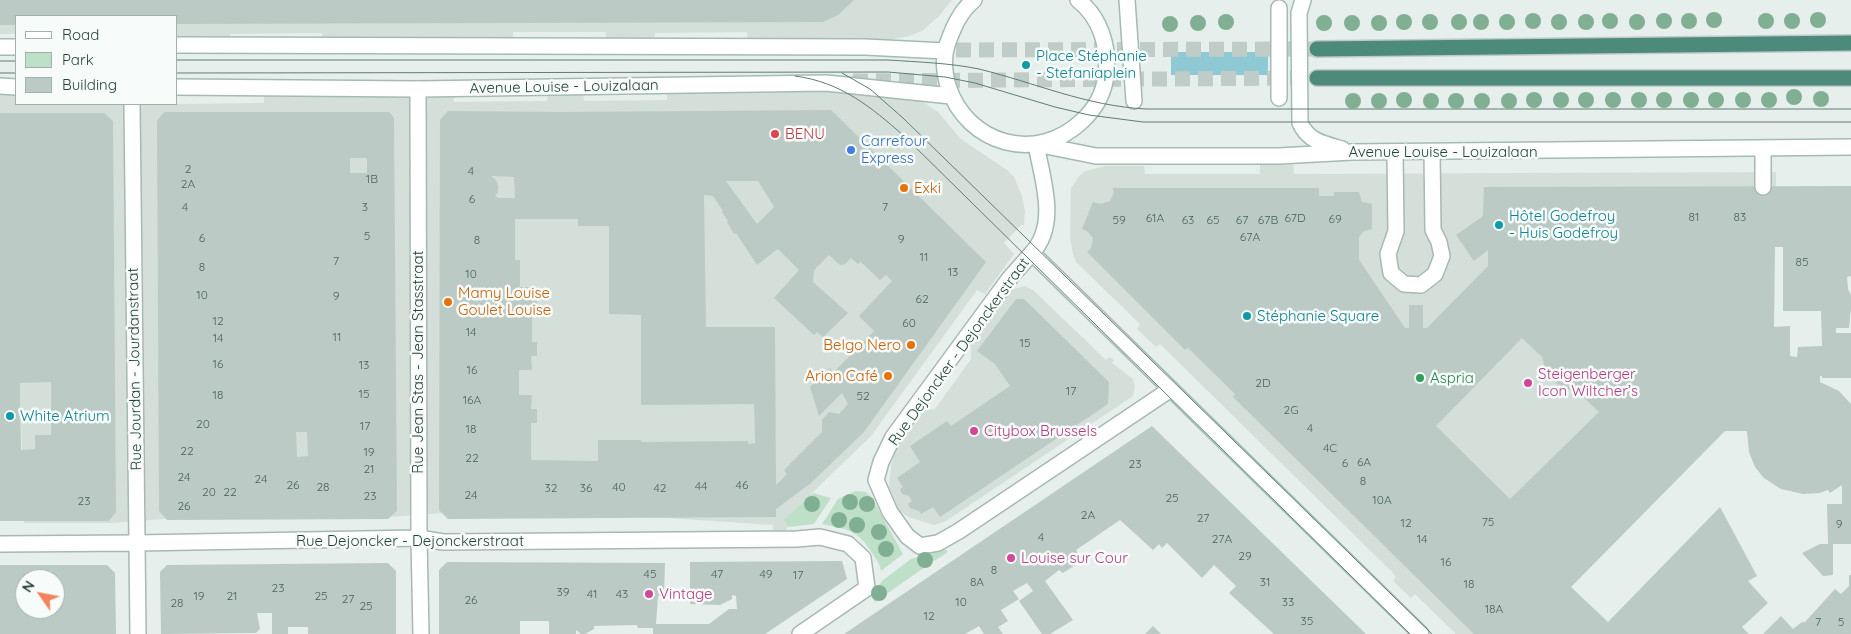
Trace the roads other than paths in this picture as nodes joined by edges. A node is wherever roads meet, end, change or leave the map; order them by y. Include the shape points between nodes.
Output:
1 (974, 0) edge
2 (1078, 0) edge
3 (1128, 0) edge
4 (1303, 0) edge
5 (1279, 4) edge
6 (1851, 43) edge
7 (178, 45) edge
8 (0, 47) edge
9 (15, 47) edge
10 (1316, 48) tunnel mouth
11 (945, 51) junction
12 (1317, 78) tunnel mouth
13 (1851, 78) edge
14 (0, 86) edge
15 (15, 86) edge
16 (178, 87) edge
17 (418, 90) junction
18 (951, 96) junction
19 (1136, 98) dead end
20 (1277, 100) dead end
21 (132, 105) edge
22 (1036, 144) junction
23 (1851, 147) edge
24 (1763, 149) junction
25 (1352, 152) junction
26 (1396, 152) junction
27 (1432, 152) junction
28 (1763, 187) dead end
29 (1032, 253) junction
30 (1171, 389) junction
31 (420, 538) junction
32 (137, 543) junction
33 (0, 544) edge
34 (138, 634) edge
35 (421, 634) edge
36 (800, 634) edge
37 (1421, 634) edge

1 - 11 main road via 953,26
2 - 22 main road via 1095,18 1104,38 1108,60 1106,82 1089,115 1074,129 1056,139
3 - 19 main road
4 - 25 main road via 1299,13 1300,123 1304,132 1317,142
5 - 20 main road
6 - 10 highway
7 - 11 main road via 856,47
8 - 9 main road
11 - 18 main road via 945,77
12 - 13 highway
14 - 15 main road
16 - 17 main road, Avenue Louise - Louizalaan
17 - 18 main road, Avenue Louise - Louizalaan via 826,83
17 - 31 main road, Rue Jean Stas - Jean Stasstraat
18 - 22 main road via 966,119 988,136 1014,144
21 - 32 main road, Rue Jourdan - Jourdanstraat
22 - 25 main road, Avenue Louise - Louizalaan via 1105,156 1279,156
22 - 29 main road, Rue Dejoncker - Dejonckerstraat via 1048,212 1044,231
23 - 24 main road, Avenue Louise - Louizalaan
24 - 27 main road, Avenue Louise - Louizalaan
24 - 28 main road
25 - 26 main road, Avenue Louise - Louizalaan
26 - 27 main road, Avenue Louise - Louizalaan
26 - 27 main road via 1396,231 1388,254 1391,273 1404,284 1421,285 1435,274 1442,256 1433,230
29 - 30 main road
29 - 30 main road, Rue Dejoncker - Dejonckerstraat via 1009,279 893,437 881,462 876,480 890,512 907,536 920,546 938,543
30 - 37 main road
31 - 32 main road, Rue Dejoncker - Dejonckerstraat
31 - 35 main road, Rue Jean Stas - Jean Stasstraat
31 - 36 main road, Rue Dejoncker - Dejonckerstraat via 443,542 820,538 848,544 863,558 867,588
32 - 33 main road, Rue Dejoncker - Dejonckerstraat
32 - 34 main road, Rue Jourdan - Jourdanstraat

